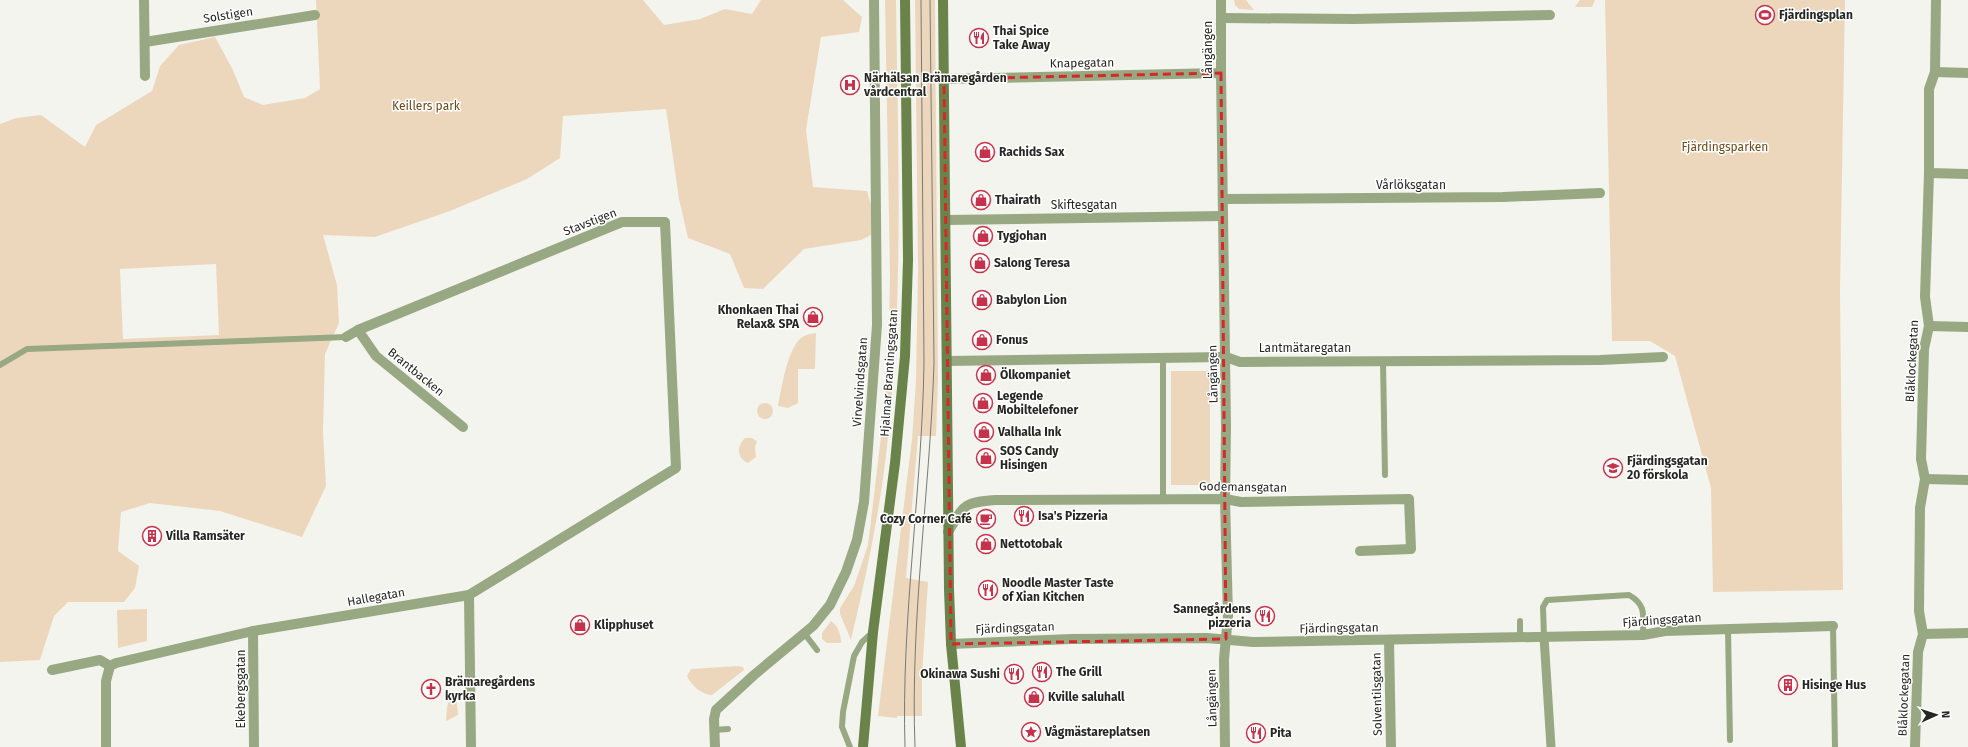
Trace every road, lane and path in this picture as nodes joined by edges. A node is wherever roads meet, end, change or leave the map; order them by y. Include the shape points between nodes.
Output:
1 (144, 0) edge
2 (874, 0) edge
3 (905, 0) edge
4 (943, 0) edge
5 (1221, 0) edge
6 (1936, 0) edge
7 (315, 15) dead end
8 (1550, 15) dead end
9 (1222, 18) junction
10 (145, 42) junction
11 (1935, 72) junction
12 (1221, 73) junction
13 (1968, 73) edge
14 (145, 76) dead end
15 (944, 78) junction
16 (1929, 173) junction
17 (1968, 174) edge
18 (1600, 193) dead end
19 (1223, 199) junction
20 (1223, 216) junction
21 (946, 220) junction
22 (1929, 326) junction
23 (1968, 327) edge
24 (358, 330) junction
25 (346, 337) joint
26 (1226, 357) junction
27 (1663, 357) dead end
28 (1163, 358) junction
29 (947, 361) junction
30 (1383, 361) junction
31 (0, 365) edge
32 (463, 427) dead end
33 (676, 468) joint
34 (1385, 475) dead end
35 (1925, 479) junction
36 (1968, 480) edge
37 (1164, 499) junction
38 (1225, 499) junction
39 (948, 532) junction
40 (1360, 551) dead end
41 (469, 595) junction
42 (1520, 621) dead end
43 (1833, 626) joint
44 (1728, 629) junction
45 (254, 631) junction
46 (873, 632) junction
47 (804, 633) junction
48 (1923, 634) junction
49 (1968, 634) edge
50 (1643, 635) junction
51 (1544, 637) junction
52 (1520, 638) junction
53 (1226, 639) junction
54 (1389, 640) junction
55 (951, 644) junction
56 (817, 650) dead end
57 (110, 666) junction
58 (52, 670) dead end
59 (728, 729) dead end
60 (714, 730) junction
61 (1730, 740) dead end
62 (106, 747) edge
63 (254, 747) edge
64 (471, 747) edge
65 (715, 747) edge
66 (850, 747) edge
67 (863, 747) edge
68 (961, 747) edge
69 (1225, 747) edge
70 (1391, 747) edge
71 (1551, 747) edge
72 (1834, 747) edge
73 (1915, 747) edge

1 - 10 street
2 - 47 street, Virvelvindsgatan via 877,325 864,502 858,540 846,572 830,605
3 - 46 main road, Hjalmar Brantingsgatan via 908,260 905,356
4 - 15 main road
5 - 9 street, Långängen
6 - 11 street, Blåklockegatan
7 - 10 street, Solstigen
8 - 9 street via 1354,19
9 - 12 street, Långängen
10 - 14 street
11 - 13 street
11 - 16 street, Blåklockegatan via 1929,89
12 - 15 street, Knapegatan
12 - 19 street, Långängen
15 - 21 main road
16 - 17 street
16 - 22 street, Blåklockegatan via 1925,297
18 - 19 street, Vårlöksgatan via 1503,197
19 - 20 street, Långängen
20 - 21 street, Skiftesgatan
20 - 26 street, Långängen
21 - 29 main road
22 - 23 street
22 - 35 street, Blåklockegatan via 1924,349 1921,459
24 - 25 street, Stavstigen
24 - 32 street, Brantbacken via 376,356
24 - 33 street, Stavstigen via 622,222 664,222
25 - 31 lane via 27,349
26 - 28 street, Lantmätaregatan
26 - 30 street, Lantmätaregatan via 1240,362
26 - 38 street, Långängen
27 - 30 street, Lantmätaregatan via 1600,360
28 - 29 street, Lantmätaregatan
28 - 37 lane
29 - 39 main road
30 - 34 lane
33 - 41 street, Hallegatan
35 - 36 street
35 - 48 street, Blåklockegatan via 1920,508 1919,611
37 - 38 street, Godemansgatan
37 - 39 street, Godemansgatan via 975,502 966,505
38 - 40 street, Godemansgatan via 1241,502 1409,499 1411,549
38 - 53 street, Långängen via 1228,616
39 - 55 main road
41 - 45 street, Hallegatan
41 - 64 street
42 - 52 lane
43 - 44 street, Fjärdingsgatan
43 - 72 lane, Fjärdingsgatan
44 - 50 street, Fjärdingsgatan via 1665,631
44 - 61 lane
45 - 57 street, Hallegatan
45 - 63 street, Ekebergsgatan
46 - 66 lane via 862,642 854,656 842,719 842,727
46 - 67 main road, Hjalmar Brantingsgatan
47 - 56 lane
47 - 60 street, Virvelvindsgatan via 716,710
48 - 49 street
48 - 73 street, Blåklockegatan via 1918,652
50 - 51 street, Fjärdingsgatan
50 - 51 lane via 1642,607 1629,595 1547,600 1543,607
51 - 52 street, Fjärdingsgatan
51 - 71 street
52 - 54 street, Fjärdingsgatan
53 - 54 street, Fjärdingsgatan via 1253,642
53 - 55 street, Fjärdingsgatan via 1086,639
53 - 69 street, Långängen
54 - 70 street, Solventilsgatan
55 - 68 main road
57 - 58 street via 100,660
57 - 62 street via 106,681
59 - 60 lane
60 - 65 street

